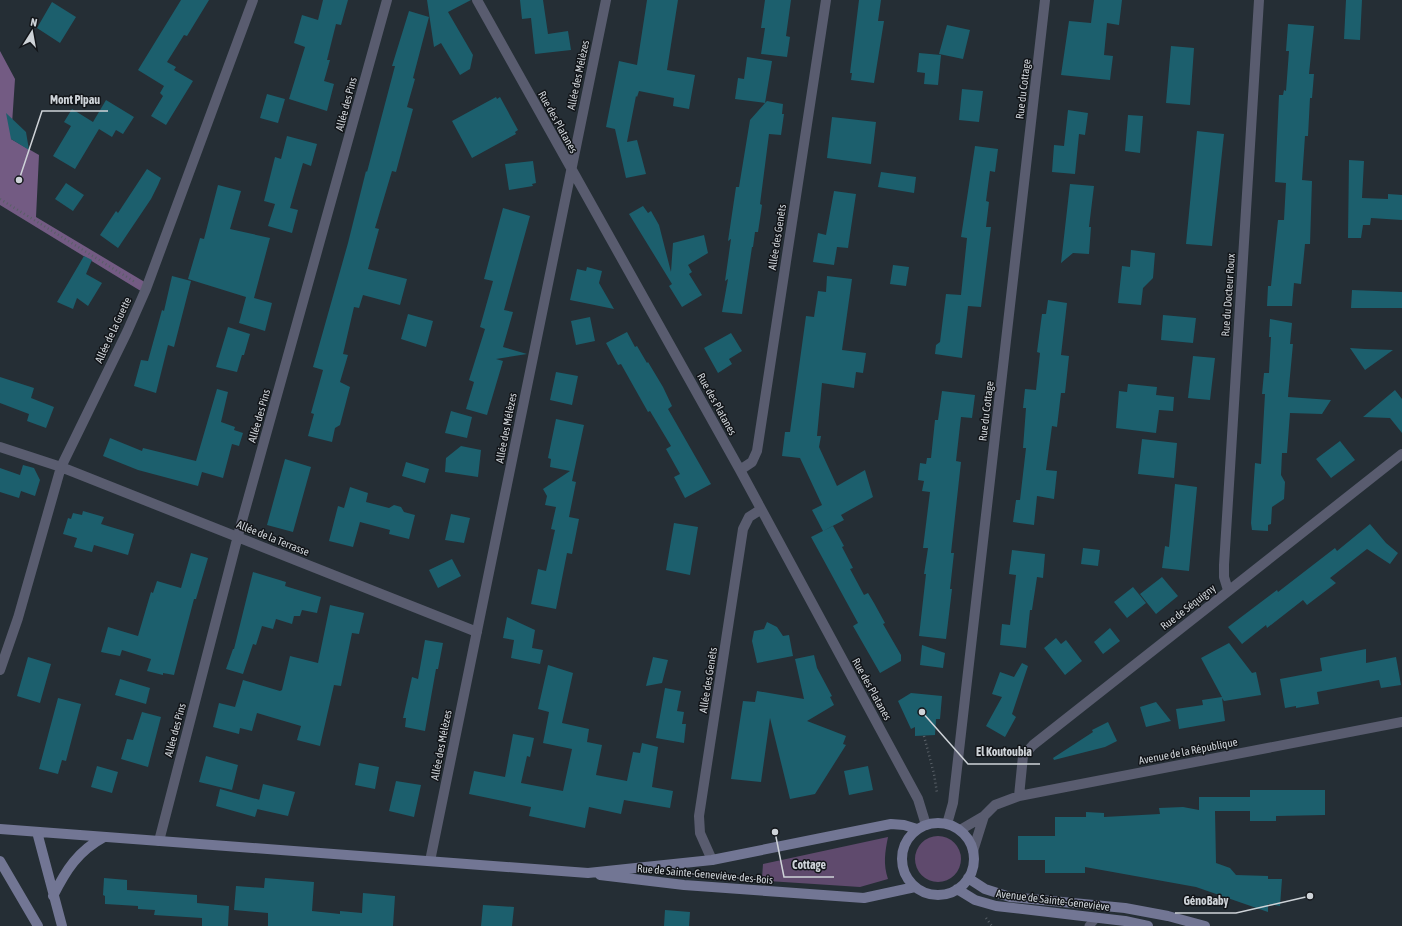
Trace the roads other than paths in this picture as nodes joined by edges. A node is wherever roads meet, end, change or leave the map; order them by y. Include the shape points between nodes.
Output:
1 (253, 0) edge
2 (387, 0) edge
3 (478, 0) edge
4 (606, 0) edge
5 (826, 0) edge
6 (1045, 0) edge
7 (1259, 0) edge
8 (571, 169) junction
9 (0, 446) edge
10 (1402, 454) edge
11 (61, 467) junction
12 (740, 470) junction
13 (760, 510) junction
14 (238, 537) junction
15 (1228, 590) junction
16 (477, 632) junction
17 (0, 670) edge
18 (1402, 722) edge
19 (1018, 796) junction
20 (984, 816) junction
21 (947, 824) junction
22 (922, 827) junction
23 (0, 829) edge
24 (960, 830) junction
25 (37, 832) junction
26 (105, 837) junction
27 (159, 841) junction
28 (973, 851) junction
29 (0, 860) edge
30 (712, 860) junction
31 (430, 861) junction
32 (588, 873) junction
33 (968, 878) junction
34 (915, 887) junction
35 (957, 889) junction
36 (53, 896) junction
37 (1096, 918) junction
38 (38, 926) edge
39 (62, 926) edge
40 (1089, 926) edge
41 (1148, 926) edge
42 (1205, 926) edge

1 - 11 street, Allée de la Guette via 146,289
2 - 14 street, Allée des Pins
3 - 8 street, Rue des Platanes
4 - 8 street, Allée des Mélèzes
5 - 12 street, Allée des Genêts via 757,451 752,462
6 - 21 street, Rue du Cottage via 953,803
7 - 15 street, Rue du Docteur Roux via 1224,557 1224,577
8 - 12 street, Rue des Platanes
8 - 16 street, Allée des Mélèzes
9 - 11 street, Allée de la Terrasse
10 - 15 street, Rue de Séquigny
11 - 14 street, Allée de la Terrasse
11 - 17 street, Allée de la Guette via 18,618
12 - 13 street, Rue des Platanes
13 - 22 street, Rue des Platanes via 918,799
13 - 30 street, Allée des Genêts via 750,517 743,529 699,816 700,832
14 - 16 street, Allée de la Terrasse
14 - 27 street, Allée des Pins
15 - 19 street, Rue de Séquigny via 1033,745 1023,756
16 - 31 street, Allée des Mélèzes
18 - 19 street, Avenue de la République
19 - 20 street, Avenue de la République via 995,805
20 - 24 street, Avenue de la République
20 - 28 street
21 - 22 main road via 936,823
21 - 24 main road
22 - 30 main road via 891,824
22 - 34 main road via 907,842 902,857 903,868
23 - 25 main road
24 - 28 main road via 969,840
25 - 26 main road
25 - 36 main road
26 - 27 main road
26 - 36 main road via 91,844 68,867
27 - 31 main road
28 - 33 main road via 974,862
29 - 38 main road
30 - 32 main road
31 - 32 main road
32 - 34 main road, Rue de Sainte-Geneviève-des-Bois via 684,885 864,898
33 - 35 main road
33 - 42 main road via 985,889 1010,897 1125,908
34 - 35 main road via 936,895 947,894
35 - 37 main road, Avenue de Sainte-Geneviève via 975,900 996,906
36 - 39 main road
37 - 40 lane
37 - 41 main road, Avenue de Sainte-Geneviève

